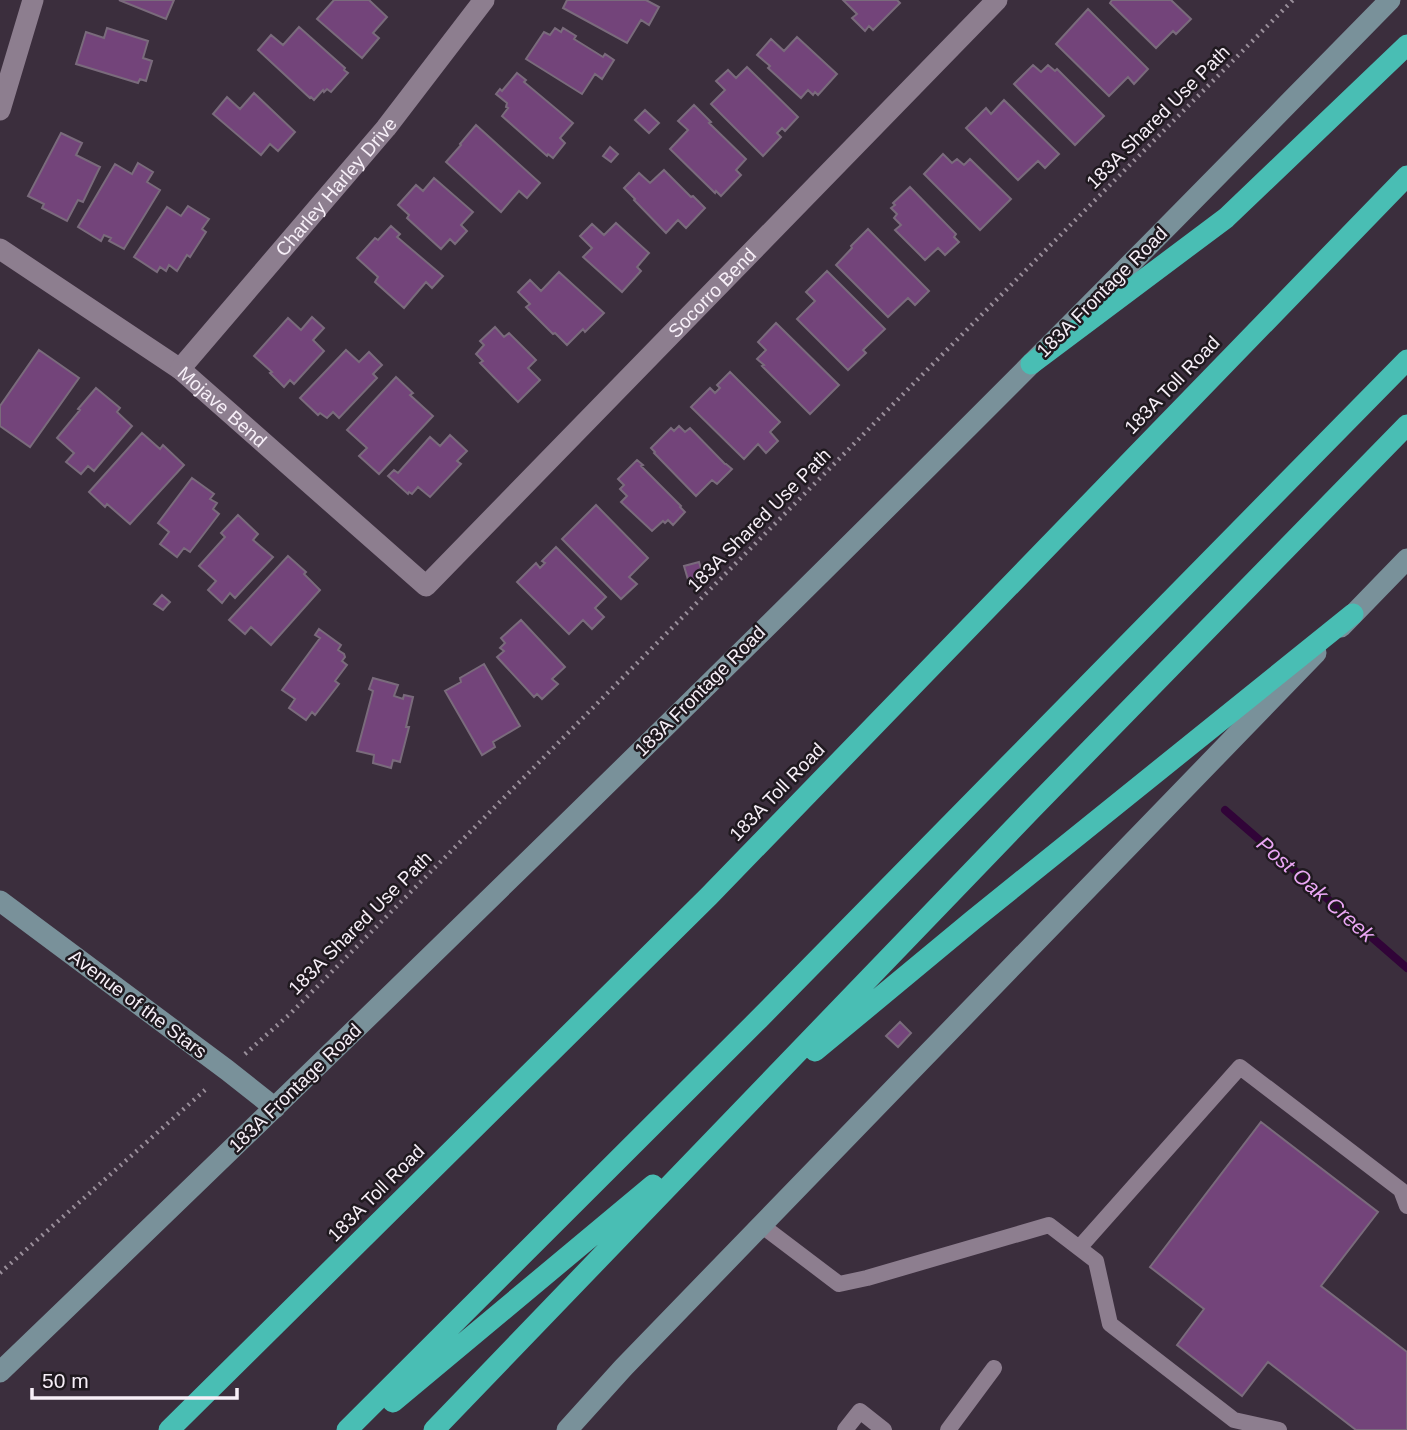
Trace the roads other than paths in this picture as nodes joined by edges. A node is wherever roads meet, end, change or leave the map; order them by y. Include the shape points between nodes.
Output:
1 (33, 0) edge
2 (484, 0) edge
3 (997, 0) edge
4 (1391, 0) edge
5 (1407, 45) edge
6 (0, 110) edge
7 (1407, 176) edge
8 (0, 250) edge
9 (1407, 360) edge
10 (1031, 364) junction
11 (180, 369) junction
12 (1407, 425) edge
13 (1407, 559) edge
14 (426, 586) joint
15 (1353, 614) junction
16 (0, 901) edge
17 (275, 1108) junction
18 (1407, 1206) edge
19 (761, 1225) junction
20 (1079, 1248) junction
21 (995, 1368) dead end
22 (0, 1372) edge
23 (170, 1430) edge
24 (347, 1430) edge
25 (359, 1430) edge
26 (434, 1430) edge
27 (567, 1430) edge
28 (845, 1430) edge
29 (884, 1430) edge
30 (948, 1430) edge
31 (1279, 1430) edge

1 - 6 street
2 - 11 street, Charley Harley Drive via 387,128
3 - 14 street, Socorro Bend
4 - 10 main road, 183A Frontage Road
5 - 10 highway via 1226,218
7 - 23 highway, 183A Toll Road via 709,896
8 - 11 street, Mojave Bend
9 - 24 highway
10 - 17 main road, 183A Frontage Road
11 - 14 street, Mojave Bend
12 - 26 highway
13 - 15 main road
15 - 19 main road
15 - 25 highway via 973,920
16 - 17 main road, Avenue of the Stars
17 - 22 main road, 183A Frontage Road
18 - 20 lane via 1401,1191 1240,1067
19 - 20 lane via 839,1284 1049,1225
19 - 27 main road
20 - 31 lane via 1096,1261 1110,1324 1234,1420
21 - 30 lane
28 - 29 lane via 860,1411

